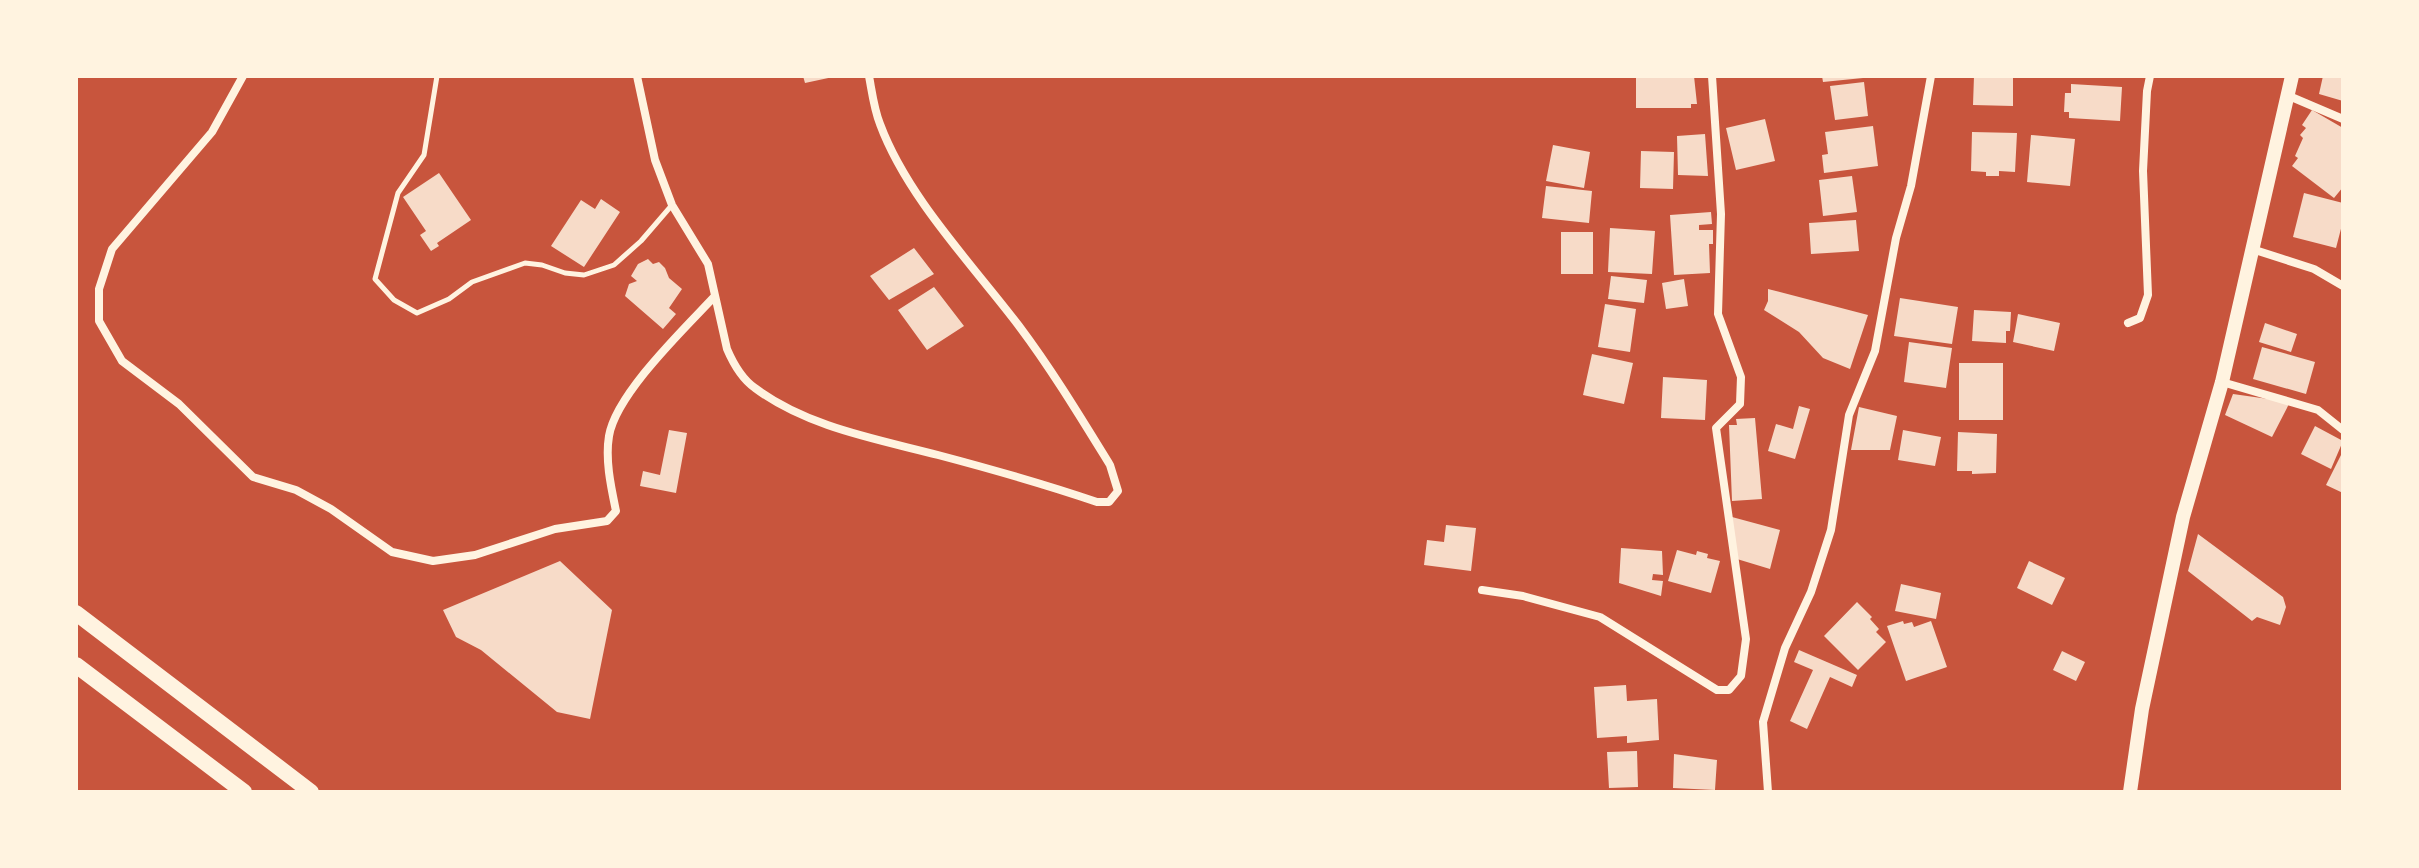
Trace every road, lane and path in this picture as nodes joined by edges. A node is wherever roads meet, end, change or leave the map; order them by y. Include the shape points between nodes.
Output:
1 (243, 76) edge
2 (437, 76) edge
3 (637, 76) edge
4 (869, 76) edge
5 (1712, 76) edge
6 (1931, 76) edge
7 (2150, 76) edge
8 (2292, 76) edge
9 (2289, 96) junction
10 (2343, 119) edge
11 (672, 205) junction
12 (2252, 249) junction
13 (2343, 286) edge
14 (714, 297) junction
15 (2128, 323) dead end
16 (2222, 382) junction
17 (2343, 430) edge
18 (1482, 590) dead end
19 (76, 613) edge
20 (76, 665) edge
21 (244, 792) edge
22 (311, 792) edge
23 (1768, 792) edge
24 (2130, 792) edge

1 - 14 street via 212,132 112,249 99,289 99,321 122,361 179,404 253,477 296,490 392,552 433,561 475,555 555,529 607,521 616,511 608,437 615,414
2 - 11 lane via 424,155 398,193 375,279 408,310 417,313 472,282 525,263 584,275 614,265
3 - 11 street via 655,160
4 - 14 street via 891,149 951,241 1064,391 1110,465 1118,491 1109,502 1097,502 834,427 796,411 753,387 740,372 727,349
5 - 18 street via 1721,214 1718,314 1741,377 1740,404 1716,428 1746,639 1741,676 1729,690 1717,690 1600,617
6 - 23 street via 1875,351 1849,415 1831,530 1763,722
7 - 15 street via 2143,171 2148,295 2140,318
8 - 9 main road
9 - 10 street
9 - 12 main road
11 - 14 street via 708,264
12 - 13 street via 2314,269
12 - 16 main road
16 - 17 street via 2318,410
16 - 24 main road via 2183,517
19 - 22 highway
20 - 21 highway

